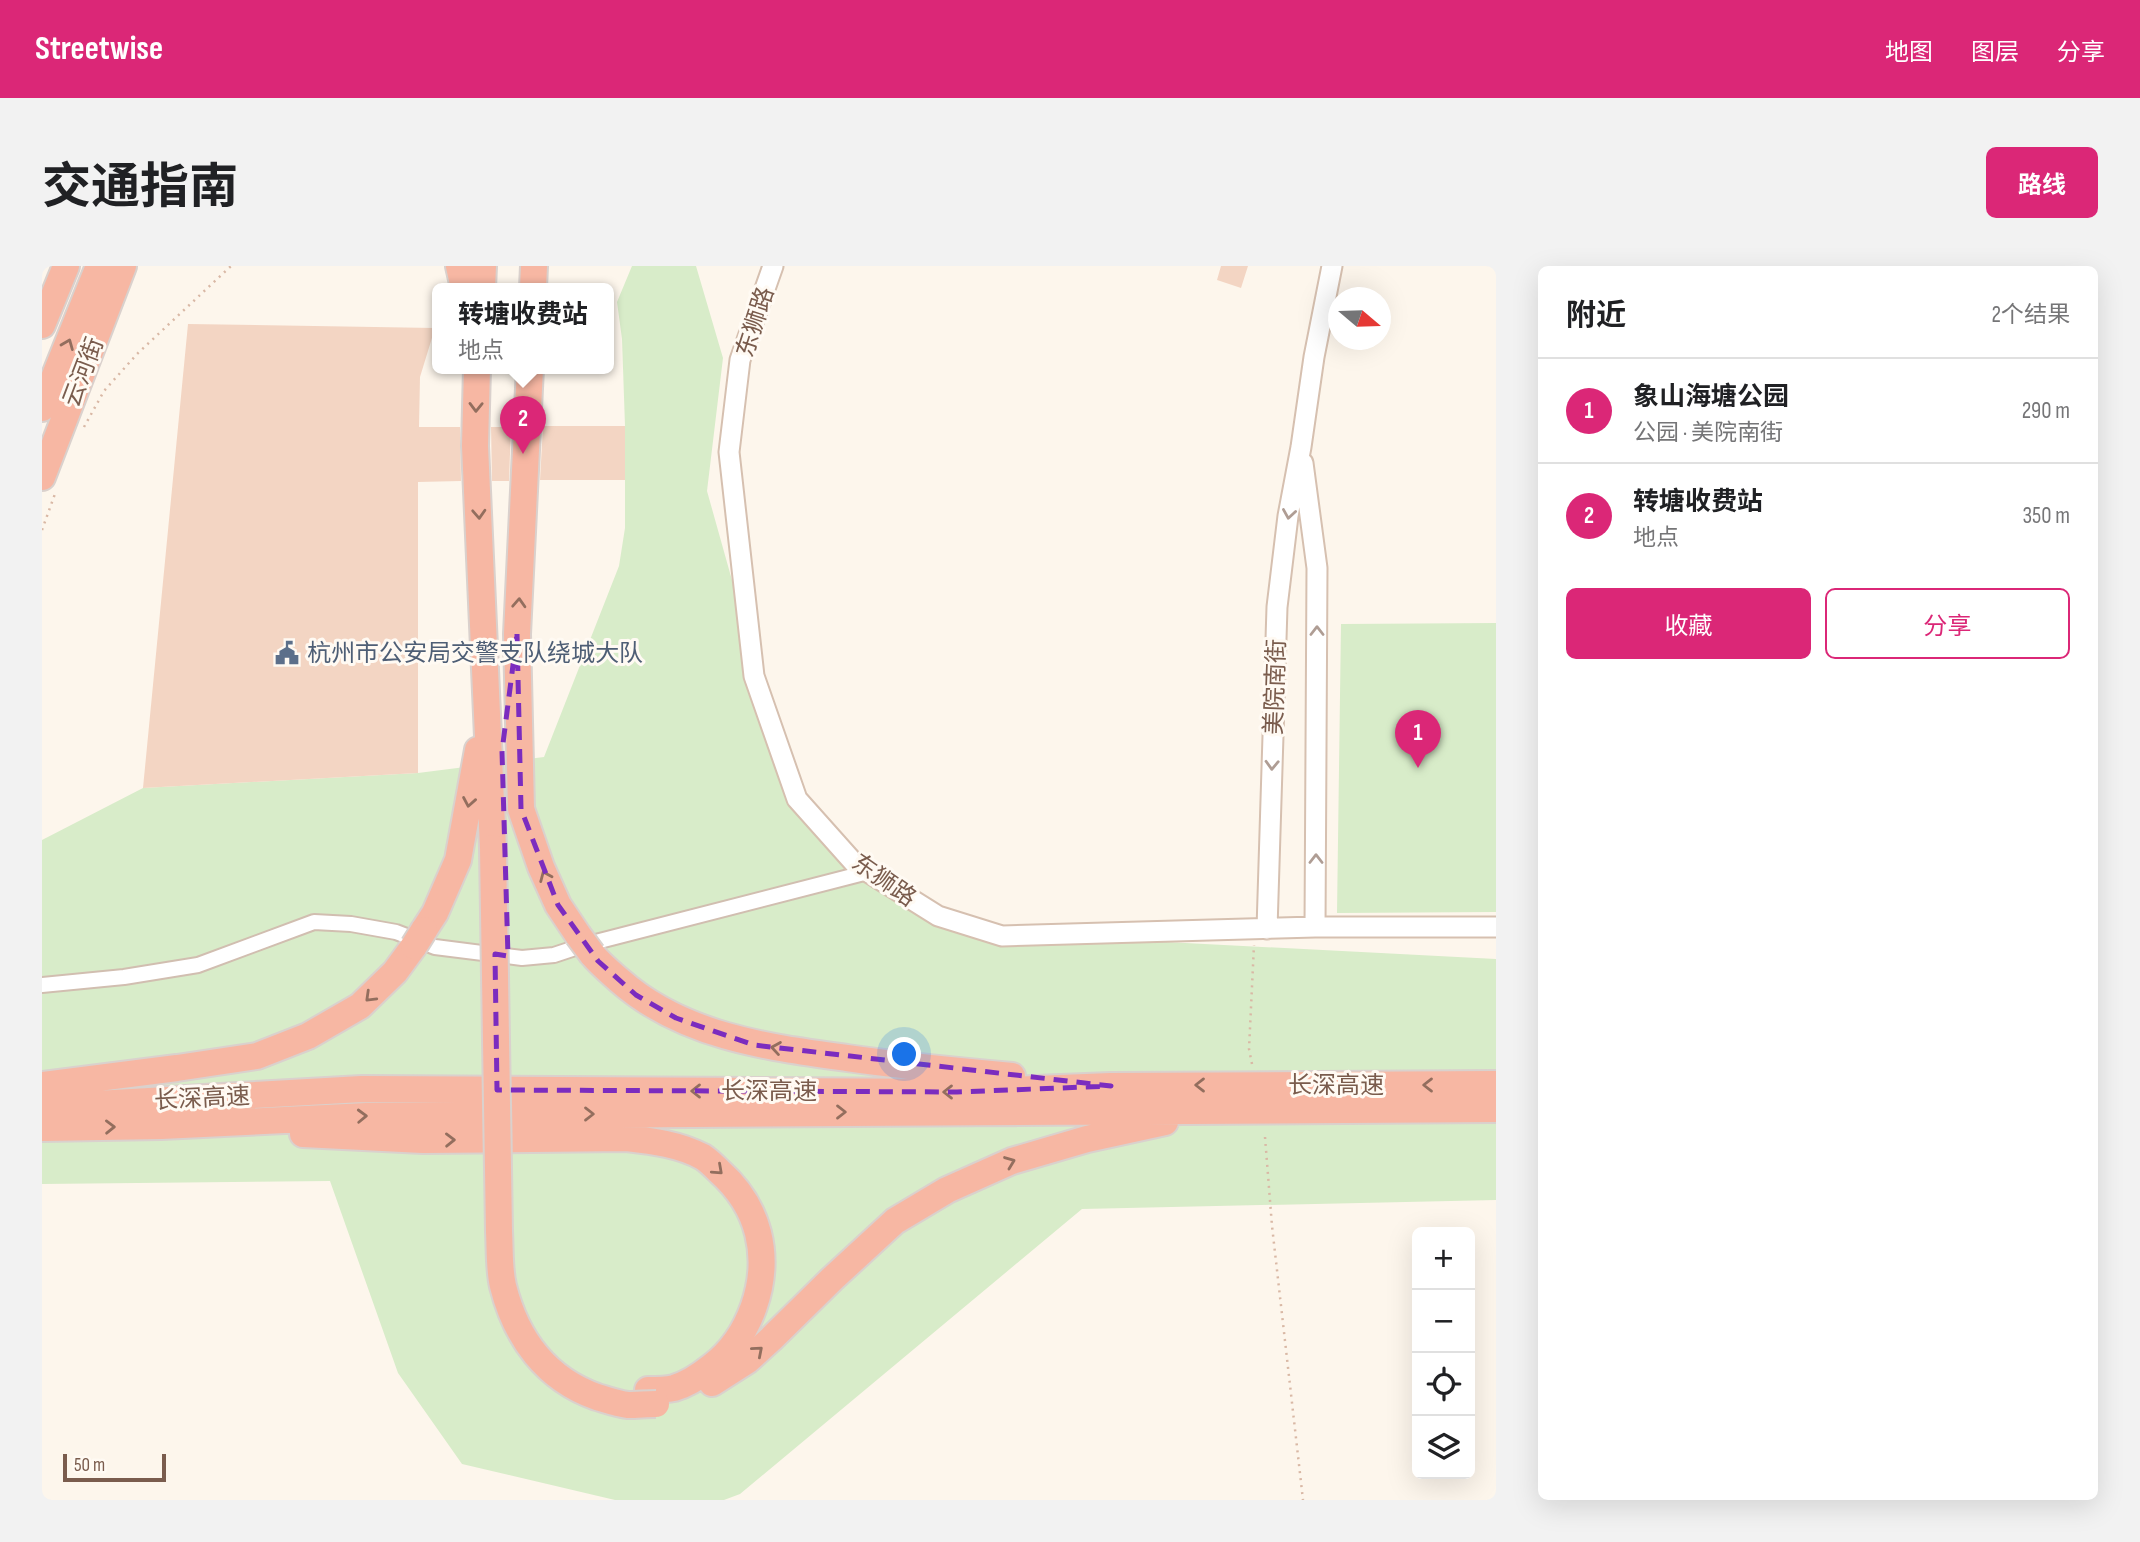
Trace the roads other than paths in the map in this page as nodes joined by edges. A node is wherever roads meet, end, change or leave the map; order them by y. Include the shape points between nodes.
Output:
1 (66, 266) edge
2 (99, 266) edge
3 (123, 266) edge
4 (140, 266) edge
5 (773, 266) edge
6 (1332, 266) edge
7 (42, 325) edge
8 (477, 374) edge
9 (530, 374) edge
10 (72, 400) junction
11 (42, 408) edge
12 (1301, 447) junction
13 (50, 482) edge
14 (517, 634) junction
15 (487, 686) junction
16 (500, 847) junction
17 (868, 872) junction
18 (1315, 927) junction
19 (1496, 928) edge
20 (1261, 929) junction
21 (42, 985) edge
22 (1496, 1084) edge
23 (42, 1085) edge
24 (1111, 1086) junction
25 (42, 1107) edge
26 (1496, 1109) edge
27 (1218, 1110) junction
28 (161, 1126) junction
29 (42, 1128) edge
30 (652, 1397) junction

1 - 7 highway
11 -> 2 highway
3 - 10 highway, 云河街
4 - 10 highway
5 - 17 street, 东狮路 via 740,360 729,452 754,677 797,799 855,864
6 - 12 street, 美院南街
8 -> 15 highway via 475,446
14 -> 9 highway
10 - 13 highway, 云河街
18 -> 12 street, 美院南街 via 1317,568
12 -> 20 street, 美院南街 via 1277,607
14 - 16 highway via 502,751
24 -> 14 highway via 906,1066 754,1045 676,1018 636,995 585,944 558,905 521,809
15 - 16 highway
15 -> 23 highway via 458,860 419,938 395,972 360,1006 308,1036 257,1056
16 - 30 highway, bridge via 502,1285 517,1327 532,1353 550,1371 580,1391 603,1399 627,1405
17 - 20 street, 东狮路 via 938,916 1002,936
17 - 21 street via 554,955 522,958 435,947 396,932 314,922 198,965
18 - 19 street, 东狮路
18 - 20 street, 东狮路
22 -> 24 highway, 长深高速
24 -> 25 highway, 长深高速 via 957,1092 362,1089
26 - 27 highway, 长深高速
28 -> 27 highway, 长深高速 via 367,1116
30 -> 27 highway via 683,1398 748,1360 895,1221 947,1190 1012,1160
29 -> 28 highway, 长深高速
28 -> 30 highway via 423,1140 625,1138 657,1141 705,1158 732,1183 759,1234 757,1299 744,1331 721,1360 699,1376

